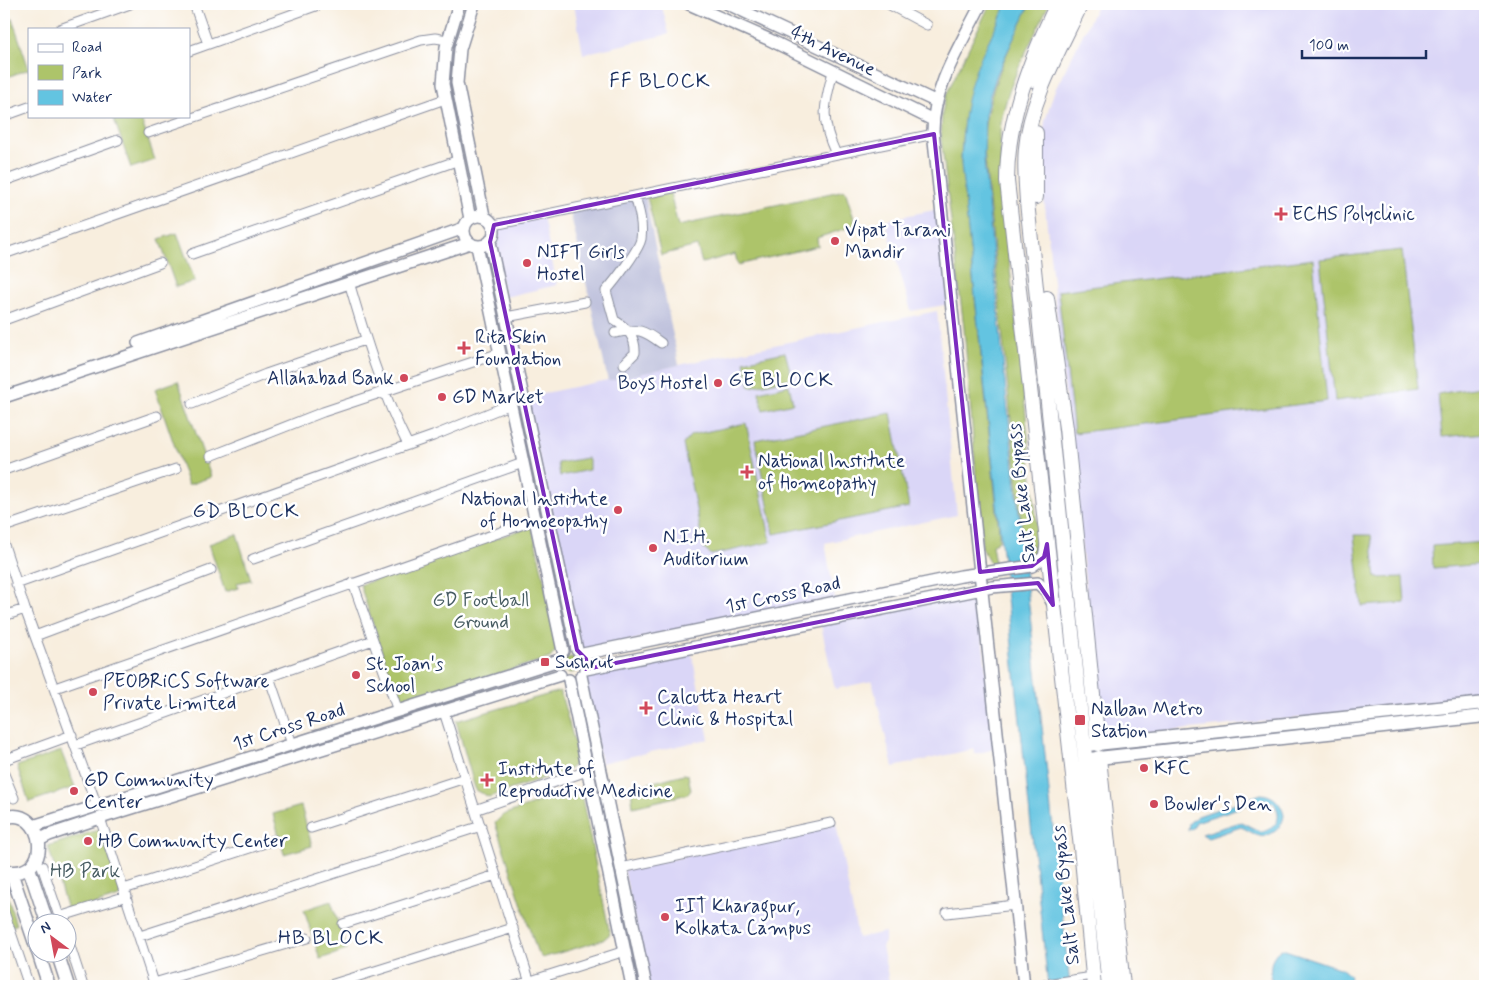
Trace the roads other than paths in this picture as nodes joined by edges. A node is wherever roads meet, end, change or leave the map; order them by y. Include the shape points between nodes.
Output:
1 (130, 4) edge
2 (194, 4) edge
3 (321, 4) edge
4 (459, 4) edge
5 (474, 4) edge
6 (689, 4) edge
7 (728, 4) edge
8 (888, 4) edge
9 (981, 4) edge
10 (1057, 4) edge
11 (1069, 4) edge
12 (1081, 4) edge
13 (902, 7) edge
14 (927, 25) dead end
15 (775, 26) junction
16 (63, 28) edge
17 (768, 39) junction
18 (448, 40) junction
19 (208, 44) junction
20 (190, 51) edge
21 (833, 72) junction
22 (1038, 80) junction
23 (445, 99) junction
24 (937, 102) junction
25 (1019, 102) junction
26 (28, 107) edge
27 (4, 116) edge
28 (934, 120) junction
29 (1034, 127) junction
30 (148, 133) dead end
31 (934, 134) junction
32 (118, 140) dead end
33 (836, 154) junction
34 (459, 160) junction
35 (4, 181) edge
36 (635, 196) junction
37 (484, 216) junction
38 (467, 224) junction
39 (494, 225) junction
40 (490, 242) junction
41 (473, 244) junction
42 (4, 254) edge
43 (192, 254) dead end
44 (392, 254) junction
45 (160, 263) dead end
46 (396, 267) junction
47 (1040, 280) junction
48 (350, 282) junction
49 (1020, 285) junction
50 (302, 291) junction
51 (585, 302) dead end
52 (506, 317) junction
53 (4, 320) edge
54 (628, 331) junction
55 (615, 334) dead end
56 (365, 340) junction
57 (661, 343) dead end
58 (140, 346) junction
59 (500, 353) junction
60 (624, 364) dead end
61 (516, 365) junction
62 (503, 368) junction
63 (4, 390) edge
64 (385, 391) junction
65 (1061, 394) junction
66 (4, 397) edge
67 (192, 404) dead end
68 (511, 404) junction
69 (157, 416) dead end
70 (1050, 419) junction
71 (408, 445) junction
72 (211, 456) dead end
73 (523, 463) junction
74 (176, 468) dead end
75 (4, 470) edge
76 (535, 520) junction
77 (4, 527) edge
78 (1047, 544) junction
79 (4, 545) edge
80 (253, 559) dead end
81 (211, 570) dead end
82 (986, 572) junction
83 (353, 583) junction
84 (16, 584) junction
85 (987, 588) junction
86 (879, 593) junction
87 (1054, 605) junction
88 (25, 609) junction
89 (881, 609) junction
90 (4, 616) edge
91 (1072, 622) junction
92 (680, 634) junction
93 (35, 636) junction
94 (1087, 638) junction
95 (373, 640) junction
96 (684, 649) junction
97 (580, 652) junction
98 (560, 656) junction
99 (583, 673) junction
100 (269, 677) junction
101 (565, 678) junction
102 (55, 688) junction
103 (1485, 703) edge
104 (398, 711) junction
105 (444, 712) junction
106 (1485, 716) edge
107 (349, 726) junction
108 (72, 735) junction
109 (353, 740) junction
110 (292, 744) junction
111 (76, 745) junction
112 (1092, 752) junction
113 (258, 755) junction
114 (4, 760) edge
115 (262, 768) junction
116 (587, 771) junction
117 (4, 774) edge
118 (465, 778) junction
119 (141, 792) junction
120 (9, 801) edge
121 (146, 804) junction
122 (97, 806) junction
123 (475, 810) junction
124 (6, 818) edge
125 (100, 818) junction
126 (831, 823) dead end
127 (33, 826) junction
128 (480, 826) junction
129 (311, 828) dead end
130 (39, 840) junction
131 (274, 840) dead end
132 (618, 856) junction
133 (606, 858) junction
134 (35, 867) junction
135 (621, 868) junction
136 (7, 872) edge
137 (496, 875) junction
138 (125, 893) junction
139 (1015, 905) junction
140 (4, 912) edge
141 (45, 912) edge
142 (56, 912) edge
143 (78, 913) edge
144 (947, 913) dead end
145 (343, 924) dead end
146 (28, 926) edge
147 (513, 928) junction
148 (7, 932) edge
149 (140, 936) junction
150 (307, 938) dead end
151 (625, 951) junction
152 (41, 962) edge
153 (60, 962) edge
154 (75, 962) edge
155 (1093, 981) edge
156 (1116, 981) edge
157 (531, 984) edge
158 (154, 985) edge
159 (29, 986) edge
160 (49, 986) edge
161 (68, 986) edge
162 (83, 986) edge
163 (327, 986) edge
164 (515, 986) edge
165 (632, 986) edge
166 (646, 986) edge
167 (1025, 986) edge

1 - 16 street
2 - 19 street
3 - 19 street
4 - 18 street
5 - 37 street via 460,50 458,83
6 - 17 street, 4th Avenue
7 - 15 street, 4th Avenue
8 - 13 street
9 - 24 street
10 - 25 main road, Salt Lake Bypass via 1025,74
11 - 22 main road
12 - 22 main road, Salt Lake Bypass
13 - 14 street
15 - 17 street
15 - 24 street, 4th Avenue
17 - 21 street, 4th Avenue
18 - 23 street via 444,69
18 - 30 street via 422,40
19 - 20 street
21 - 28 street, 4th Avenue
21 - 33 street via 824,104 828,137
22 - 25 main road
22 - 29 main road, Salt Lake Bypass
23 - 34 street
23 - 42 street
24 - 28 street
25 - 49 main road, Salt Lake Bypass via 1009,143 1007,173
26 - 27 street
28 - 31 street
29 - 47 main road, Salt Lake Bypass
29 - 47 main road, Salt Lake Bypass via 1026,146 1025,164 1034,260
31 - 33 street
31 - 82 street
32 - 35 street
33 - 36 street
34 - 38 street
34 - 43 street
36 - 39 street
36 - 54 street via 641,218 641,241 621,274 606,291 614,320
37 - 38 street via 478,215
37 - 39 street
38 - 41 street via 464,235
38 - 44 street
39 - 40 street via 494,236
40 - 41 street
40 - 52 street
41 - 46 street
41 - 59 street
44 - 46 street
44 - 50 street
45 - 53 street
46 - 48 street
47 - 49 main road
47 - 65 main road, Salt Lake Bypass
47 - 70 main road, Salt Lake Bypass
48 - 50 street
48 - 56 street
49 - 78 main road, Salt Lake Bypass
50 - 58 street
51 - 52 street
52 - 61 street
54 - 55 street
54 - 57 street via 635,329
54 - 60 street via 635,342 635,353
56 - 64 street
56 - 67 street
58 - 63 street
58 - 66 street
59 - 62 street
59 - 64 street
61 - 62 street
61 - 97 street
62 - 68 street
64 - 71 street
64 - 72 street
65 - 70 main road
65 - 94 main road, Salt Lake Bypass
68 - 71 street
68 - 73 street
69 - 75 street
70 - 91 main road, Salt Lake Bypass
71 - 84 street
73 - 76 street
73 - 80 street
74 - 77 street
76 - 83 street
76 - 98 street
78 - 82 street, 1st Cross Road via 1044,557 1032,566
78 - 87 main road, Salt Lake Bypass
79 - 84 street
81 - 93 street
82 - 85 street
82 - 86 street, 1st Cross Road
83 - 95 street
83 - 102 street
84 - 88 street
85 - 87 street, 1st Cross Road via 1033,582 1042,586
85 - 89 street, 1st Cross Road
85 - 139 street
86 - 89 street
86 - 92 street, 1st Cross Road
87 - 155 main road, Salt Lake Bypass
88 - 90 street
88 - 93 street
89 - 96 street, 1st Cross Road
91 - 94 main road
91 - 112 main road, Salt Lake Bypass
92 - 96 street
92 - 97 street, 1st Cross Road
93 - 102 street
94 - 112 main road, Salt Lake Bypass
95 - 100 street
95 - 104 street
96 - 99 street, 1st Cross Road
97 - 98 street via 570,649
97 - 99 street via 586,659
98 - 101 street via 556,668
98 - 104 street, 1st Cross Road
99 - 101 street
99 - 132 street
100 - 110 street
100 - 111 street
101 - 105 street, 1st Cross Road
101 - 116 street
102 - 108 street
103 - 112 main road
104 - 107 street, 1st Cross Road
105 - 109 street, 1st Cross Road
105 - 118 street
106 - 112 main road
107 - 109 street
107 - 110 street, 1st Cross Road
108 - 111 street
108 - 114 street
109 - 115 street, 1st Cross Road
110 - 113 street, 1st Cross Road
111 - 122 street
112 - 156 main road, Salt Lake Bypass
113 - 115 street
113 - 119 street, 1st Cross Road
115 - 121 street, 1st Cross Road
116 - 123 street
116 - 133 street
117 - 120 street
118 - 123 street
118 - 129 street
119 - 121 street
119 - 122 street, 1st Cross Road
120 - 124 main road
121 - 125 street, 1st Cross Road
122 - 127 street, 1st Cross Road
123 - 128 street
124 - 127 main road via 25,820
125 - 130 street, 1st Cross Road
125 - 138 street
126 - 135 street
127 - 130 main road
128 - 137 street
128 - 149 street
130 - 134 main road
131 - 138 street
132 - 133 street
132 - 135 street
133 - 151 street
134 - 136 main road
134 - 141 main road
134 - 142 street
135 - 166 street
136 - 146 main road
137 - 145 street
137 - 147 street
138 - 143 street
138 - 149 street
139 - 144 street
139 - 167 street
140 - 148 street
147 - 157 street
147 - 163 street
148 - 159 street
149 - 158 street
150 - 158 street
151 - 157 street
151 - 165 street
152 - 160 main road
153 - 161 main road
154 - 162 street
155 - 156 main road
155 - 167 street
157 - 164 street

